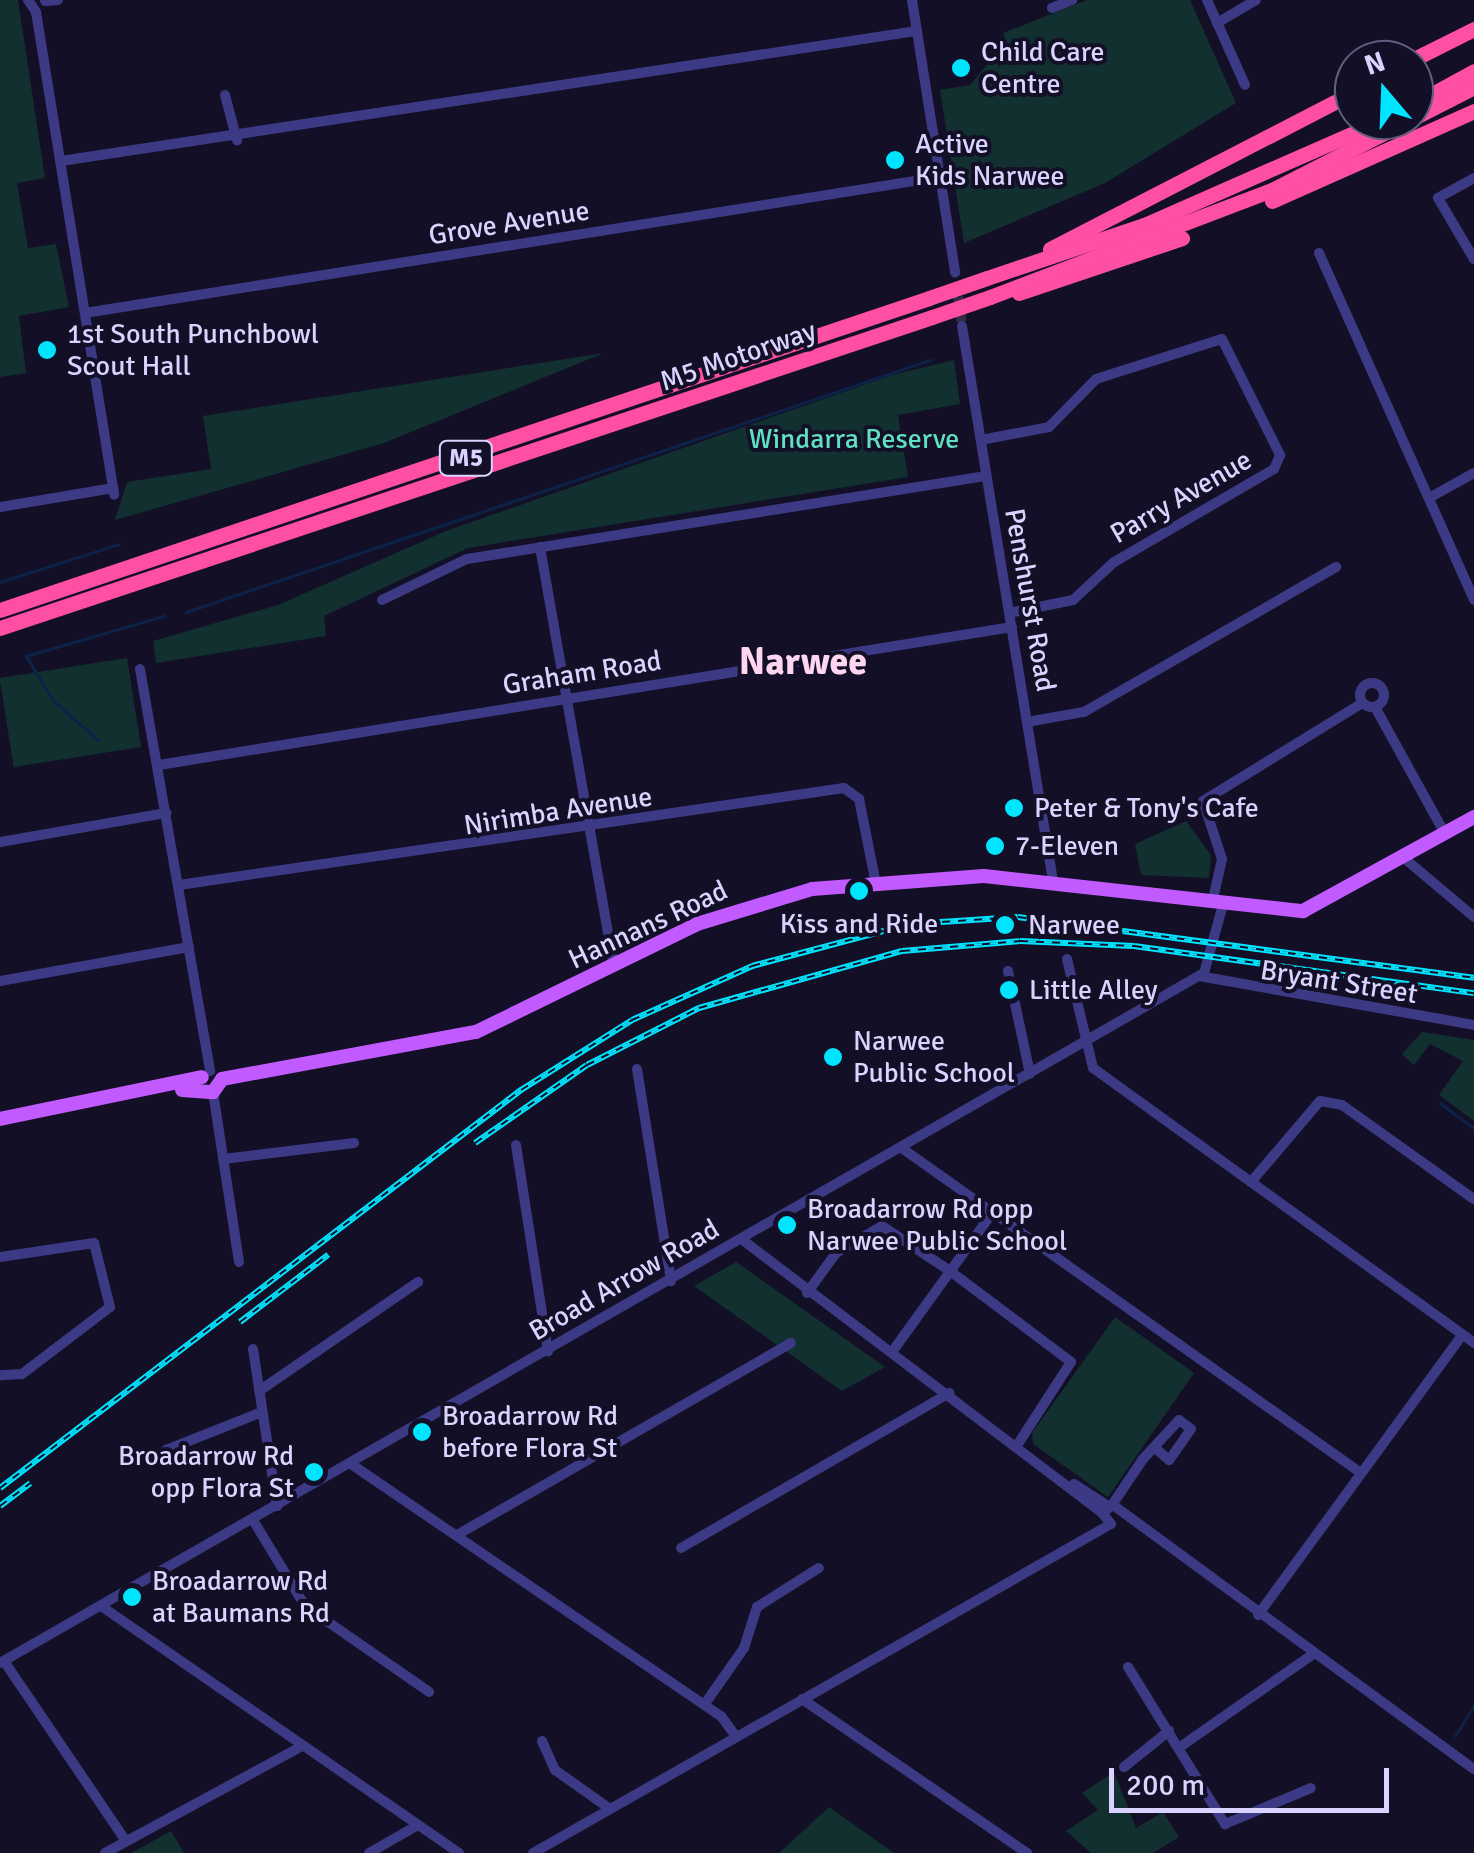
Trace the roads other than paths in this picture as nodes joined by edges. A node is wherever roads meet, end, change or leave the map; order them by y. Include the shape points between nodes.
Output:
1 (28, 0) edge
2 (58, 0) edge
3 (912, 0) edge
4 (1072, 0) edge
5 (1207, 0) edge
6 (1256, 0) edge
7 (45, 1) edge
8 (1052, 8) dead end
9 (36, 12) junction
10 (1217, 23) junction
11 (1474, 27) edge
12 (917, 31) junction
13 (1434, 48) edge
14 (1474, 71) edge
15 (1246, 85) dead end
16 (1474, 87) edge
17 (1434, 93) edge
18 (225, 94) dead end
19 (1334, 102) edge
20 (1474, 111) edge
21 (237, 140) junction
22 (1338, 140) edge
23 (61, 161) junction
24 (940, 177) junction
25 (1474, 178) edge
26 (1319, 254) dead end
27 (1474, 259) edge
28 (954, 273) tunnel mouth
29 (987, 278) junction
30 (990, 297) junction
31 (85, 313) junction
32 (962, 326) tunnel mouth
33 (981, 440) junction
34 (1474, 473) edge
35 (986, 476) junction
36 (1429, 498) junction
37 (0, 507) edge
38 (540, 547) junction
39 (1336, 567) dead end
40 (382, 600) dead end
41 (1474, 600) edge
42 (0, 610) edge
43 (1009, 613) junction
44 (1012, 627) junction
45 (0, 628) edge
46 (140, 669) dead end
47 (564, 698) junction
48 (1362, 703) junction
49 (1375, 706) junction
50 (1027, 722) junction
51 (159, 765) junction
52 (167, 813) junction
53 (1474, 817) edge
54 (586, 830) junction
55 (1445, 834) junction
56 (0, 842) edge
57 (1404, 858) junction
58 (876, 878) junction
59 (1053, 881) junction
60 (178, 885) junction
61 (1218, 900) junction
62 (1474, 917) edge
63 (189, 948) junction
64 (1067, 959) dead end
65 (614, 964) junction
66 (1008, 971) dead end
67 (1199, 976) junction
68 (0, 981) edge
69 (1474, 1025) edge
70 (1082, 1044) junction
71 (638, 1069) dead end
72 (1030, 1074) junction
73 (210, 1081) junction
74 (0, 1119) edge
75 (354, 1142) dead end
76 (516, 1146) dead end
77 (903, 1149) junction
78 (224, 1159) junction
79 (1251, 1182) junction
80 (1474, 1199) edge
81 (993, 1212) junction
82 (744, 1240) junction
83 (0, 1256) edge
84 (239, 1262) dead end
85 (950, 1271) junction
86 (671, 1281) junction
87 (418, 1282) dead end
88 (807, 1294) junction
89 (1462, 1335) junction
90 (791, 1343) dead end
91 (1474, 1344) edge
92 (254, 1349) dead end
93 (548, 1352) junction
94 (892, 1352) junction
95 (3, 1376) edge
96 (259, 1391) junction
97 (949, 1393) junction
98 (262, 1412) junction
99 (1018, 1444) junction
100 (1155, 1448) dead end
101 (166, 1450) dead end
102 (351, 1464) junction
103 (1361, 1473) junction
104 (277, 1506) junction
105 (1111, 1515) junction
106 (253, 1520) junction
107 (456, 1535) junction
108 (681, 1548) dead end
109 (820, 1568) dead end
110 (101, 1606) junction
111 (1258, 1615) junction
112 (1312, 1654) junction
113 (2, 1662) edge
114 (1128, 1667) dead end
115 (429, 1692) dead end
116 (802, 1699) junction
117 (704, 1705) junction
118 (1169, 1731) junction
119 (736, 1737) junction
120 (542, 1741) dead end
121 (302, 1746) junction
122 (1180, 1747) junction
123 (1124, 1767) dead end
124 (1474, 1768) edge
125 (1311, 1788) dead end
126 (610, 1809) junction
127 (418, 1825) junction
128 (126, 1842) junction
129 (106, 1853) edge
130 (369, 1853) edge
131 (459, 1853) edge
132 (533, 1853) edge
133 (1027, 1853) edge

1 - 9 street
2 - 7 street
3 - 12 street
4 - 8 street
5 - 10 street
6 - 10 street
7 - 9 street
9 - 23 street
10 - 15 street
11 - 13 highway
12 - 21 street
12 - 24 street
14 - 17 highway
16 - 30 highway, M5 Motorway / M5 via 1258,196
18 - 21 street
19 - 29 highway
20 - 30 highway, M5 via 1147,252 1040,290
21 - 23 street
22 - 29 highway, M5 Motorway / M5 via 1144,226
23 - 31 street
24 - 28 street
24 - 31 street, Grove Avenue
25 - 27 street via 1438,198
26 - 36 street
29 - 42 highway, M5 Motorway / M5, bridge
30 - 45 highway, M5 Motorway / M5, bridge
31 - 37 street via 114,491
32 - 33 street, Penshurst Road
33 - 35 street, Penshurst Road
33 - 43 street, Parry Avenue via 1049,427 1096,379 1217,339 1234,349 1280,455 1270,472 1114,562 1072,600
34 - 36 street
35 - 38 street
35 - 43 street, Penshurst Road
36 - 41 street
38 - 40 street via 467,560
38 - 47 street
39 - 50 street via 1084,712
43 - 44 street, Penshurst Road
44 - 47 street, Graham Road
44 - 50 street, Penshurst Road
46 - 51 street
47 - 51 street, Graham Road
47 - 54 street
48 - 49 street
48 - 49 street via 1361,688 1374,682 1384,692
48 - 61 street via 1203,801 1220,877
49 - 55 street
50 - 59 street, Penshurst Road
51 - 52 street
52 - 56 street
52 - 60 street
53 - 55 main road
54 - 58 street, Nirimba Avenue via 844,788 859,799
54 - 60 street, Nirimba Avenue
54 - 65 street
55 - 57 main road
57 - 61 main road, Hannans Road via 1303,912
57 - 62 street
58 - 59 main road, Hannans Road
58 - 65 main road, Hannans Road via 753,904
59 - 61 main road, Hannans Road
60 - 63 street
61 - 67 street via 1214,961
63 - 68 street
63 - 73 street
64 - 70 street
65 - 73 main road, Hannans Road via 476,1032
66 - 72 street
67 - 69 street, Bryant Street
67 - 70 street, Broad Arrow Road
70 - 72 street, Broad Arrow Road
70 - 79 street via 1093,1068
71 - 86 street
72 - 77 street, Broad Arrow Road
73 - 74 main road, Hannans Road
73 - 78 street
75 - 78 street
76 - 93 street
77 - 81 street
77 - 82 street, Broad Arrow Road
78 - 84 street
79 - 80 street via 1320,1101 1342,1105
79 - 89 street
81 - 85 street
81 - 103 street
82 - 86 street, Broad Arrow Road
82 - 88 street
83 - 95 street via 94,1243 110,1307
85 - 88 street via 882,1226 836,1254
85 - 94 street
85 - 99 street via 1071,1362
86 - 93 street, Broad Arrow Road
87 - 96 street
88 - 94 street
89 - 91 street
89 - 103 street
90 - 107 street
92 - 96 street
93 - 102 street, Broad Arrow Road
94 - 97 street
96 - 98 street
97 - 99 street
97 - 108 street
98 - 101 street
98 - 104 street
99 - 105 street
100 - 105 street
102 - 104 street, Broad Arrow Road
102 - 107 street
103 - 111 street
104 - 106 street, Broad Arrow Road
105 - 111 street
105 - 116 street via 1087,1539
106 - 110 street, Broad Arrow Road
106 - 115 street via 305,1606
107 - 117 street
109 - 117 street via 756,1606 744,1648
110 - 113 street, Broad Arrow Road
110 - 121 street
111 - 112 street
112 - 122 street
112 - 124 street
113 - 128 street
114 - 118 street
116 - 119 street
116 - 133 street
117 - 119 street
118 - 122 street
118 - 123 street
119 - 126 street
120 - 126 street via 555,1770
121 - 127 street
121 - 128 street
122 - 125 street via 1224,1824
126 - 132 street
127 - 130 street
127 - 131 street
128 - 129 street

